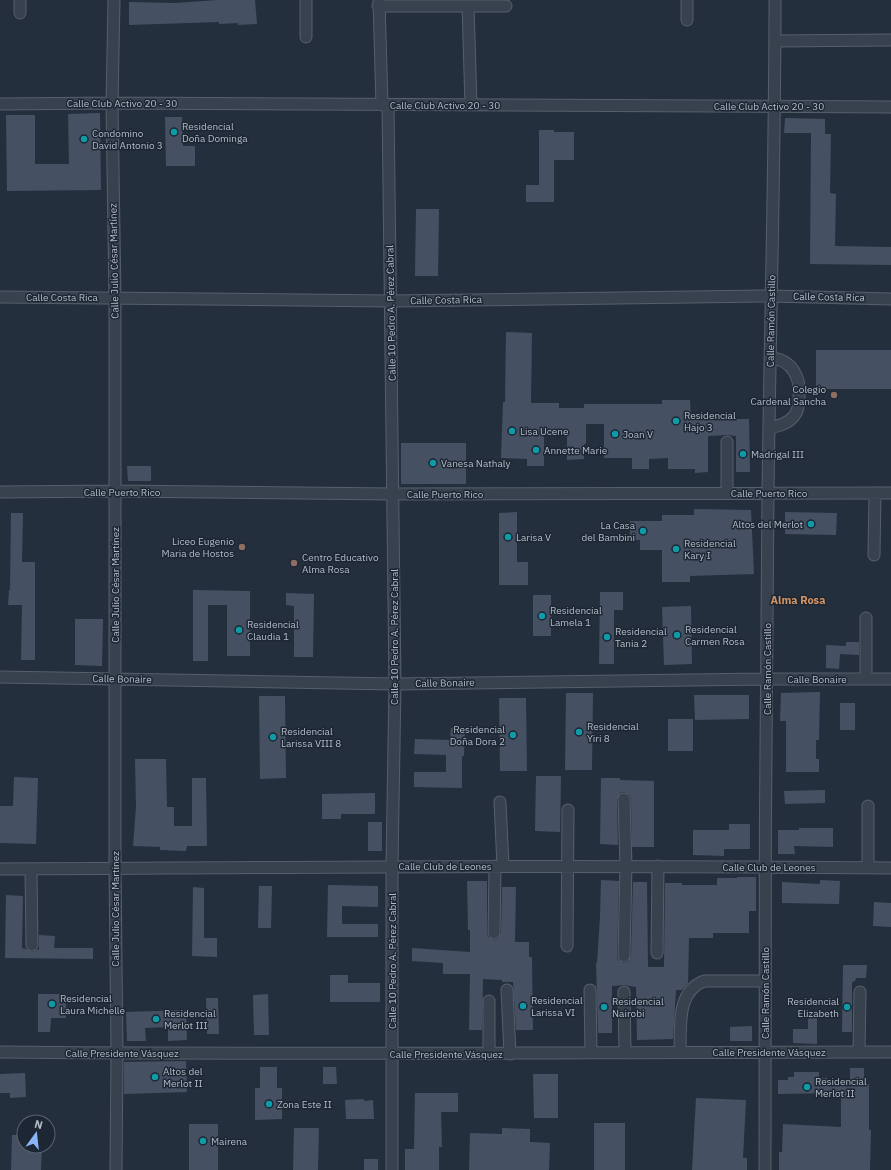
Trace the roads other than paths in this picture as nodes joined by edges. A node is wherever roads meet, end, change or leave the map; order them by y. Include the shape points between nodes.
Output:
1 (20, 0) edge
2 (114, 0) edge
3 (306, 0) edge
4 (687, 0) edge
5 (775, 0) edge
6 (379, 3) edge
7 (468, 6) junction
8 (506, 6) dead end
9 (20, 13) dead end
10 (687, 20) dead end
11 (306, 37) dead end
12 (891, 40) edge
13 (775, 41) junction
14 (112, 103) junction
15 (0, 104) edge
16 (385, 105) junction
17 (471, 105) junction
18 (775, 106) junction
19 (891, 107) edge
20 (771, 296) junction
21 (0, 297) edge
22 (115, 298) junction
23 (891, 299) edge
24 (391, 300) junction
25 (770, 358) junction
26 (769, 428) junction
27 (727, 442) dead end
28 (115, 491) junction
29 (0, 492) edge
30 (727, 493) junction
31 (768, 493) junction
32 (875, 493) junction
33 (891, 493) edge
34 (393, 494) junction
35 (874, 555) dead end
36 (866, 618) dead end
37 (0, 677) edge
38 (116, 679) junction
39 (767, 679) junction
40 (866, 679) junction
41 (891, 679) edge
42 (395, 684) junction
43 (624, 799) dead end
44 (500, 802) dead end
45 (868, 806) dead end
46 (568, 810) dead end
47 (392, 866) junction
48 (499, 866) junction
49 (568, 866) junction
50 (626, 866) junction
51 (658, 866) junction
52 (765, 866) junction
53 (868, 867) junction
54 (115, 868) junction
55 (891, 868) edge
56 (0, 869) edge
57 (31, 869) junction
58 (494, 933) dead end
59 (32, 945) dead end
60 (567, 946) dead end
61 (657, 953) dead end
62 (624, 956) dead end
63 (765, 981) junction
64 (507, 990) dead end
65 (590, 990) dead end
66 (624, 992) dead end
67 (860, 992) dead end
68 (488, 1001) dead end
69 (0, 1052) edge
70 (680, 1052) junction
71 (765, 1052) junction
72 (858, 1052) junction
73 (891, 1052) edge
74 (591, 1053) junction
75 (625, 1053) junction
76 (117, 1054) junction
77 (392, 1054) junction
78 (489, 1054) junction
79 (510, 1054) junction
80 (116, 1170) edge
81 (392, 1170) edge
82 (765, 1170) edge

1 - 9 street
2 - 14 street, Calle Julio César Martínez
3 - 11 street
4 - 10 street
5 - 13 street, Calle Ramón Castillo
6 - 7 street
6 - 16 street, Calle 10 Pedro A. Pérez Cabral
7 - 8 street
7 - 17 street
12 - 13 street
13 - 18 street, Calle Ramón Castillo
14 - 15 street, Calle Club Activo 20 - 30
14 - 16 street, Calle Club Activo 20 - 30
14 - 22 street, Calle Julio César Martínez
16 - 17 street, Calle Club Activo 20 - 30
16 - 24 street, Calle 10 Pedro A. Pérez Cabral
17 - 18 street, Calle Club Activo 20 - 30
18 - 19 street, Calle Club Activo 20 - 30
18 - 20 street, Calle Ramón Castillo
20 - 23 street, Calle Costa Rica
20 - 24 street, Calle Costa Rica
20 - 25 street, Calle Ramón Castillo
21 - 22 street, Calle Costa Rica
22 - 24 street, Calle Costa Rica
22 - 28 street, Calle Julio César Martínez
24 - 34 street, Calle 10 Pedro A. Pérez Cabral
25 - 26 street, Calle Ramón Castillo
25 - 26 street via 776,358 791,366 800,388 799,406 794,416 787,423
26 - 31 street, Calle Ramón Castillo
27 - 30 street
28 - 29 street, Calle Puerto Rico
28 - 34 street, Calle Puerto Rico
28 - 38 street, Calle Julio César Martínez
30 - 31 street, Calle Puerto Rico
30 - 34 street, Calle Puerto Rico
31 - 32 street, Calle Puerto Rico
31 - 39 street, Calle Ramón Castillo
32 - 33 street, Calle Puerto Rico
32 - 35 street
34 - 42 street, Calle 10 Pedro A. Pérez Cabral
36 - 40 street
37 - 38 street, Calle Bonaire
38 - 42 street, Calle Bonaire
38 - 54 street, Calle Julio César Martínez
39 - 40 street, Calle Bonaire
39 - 42 street, Calle Bonaire
39 - 52 street, Calle Ramón Castillo
40 - 41 street, Calle Bonaire
42 - 47 street, Calle 10 Pedro A. Pérez Cabral
43 - 50 street
44 - 48 street
45 - 53 street
46 - 49 street
47 - 48 street, Calle Club de Leones
47 - 54 street, Calle Club de Leones
47 - 77 street, Calle 10 Pedro A. Pérez Cabral
48 - 49 street, Calle Club de Leones
48 - 58 street
49 - 50 street, Calle Club de Leones
49 - 60 street
50 - 51 street, Calle Club de Leones
50 - 62 street
51 - 52 street, Calle Club de Leones
51 - 61 street
52 - 53 street, Calle Club de Leones
52 - 63 street, Calle Ramón Castillo
53 - 55 street, Calle Club de Leones
54 - 57 street, Calle Club de Leones
54 - 76 street, Calle Julio César Martínez
56 - 57 street, Calle Club de Leones
57 - 59 street
63 - 70 street via 704,981 691,989 683,1004
63 - 71 street, Calle Ramón Castillo
64 - 79 street
65 - 74 street
66 - 75 street
67 - 72 street
68 - 78 street
69 - 76 street, Calle Presidente Vásquez
70 - 71 street, Calle Presidente Vásquez
70 - 75 street, Calle Presidente Vásquez
71 - 72 street, Calle Presidente Vásquez
71 - 82 street, Calle Ramón Castillo
72 - 73 street, Calle Presidente Vásquez
74 - 75 street, Calle Presidente Vásquez
74 - 79 street, Calle Presidente Vásquez
76 - 77 street, Calle Presidente Vásquez
76 - 80 street, Calle Julio César Martínez
77 - 78 street, Calle Presidente Vásquez
77 - 81 street, Calle 10 Pedro A. Pérez Cabral
78 - 79 street, Calle Presidente Vásquez

